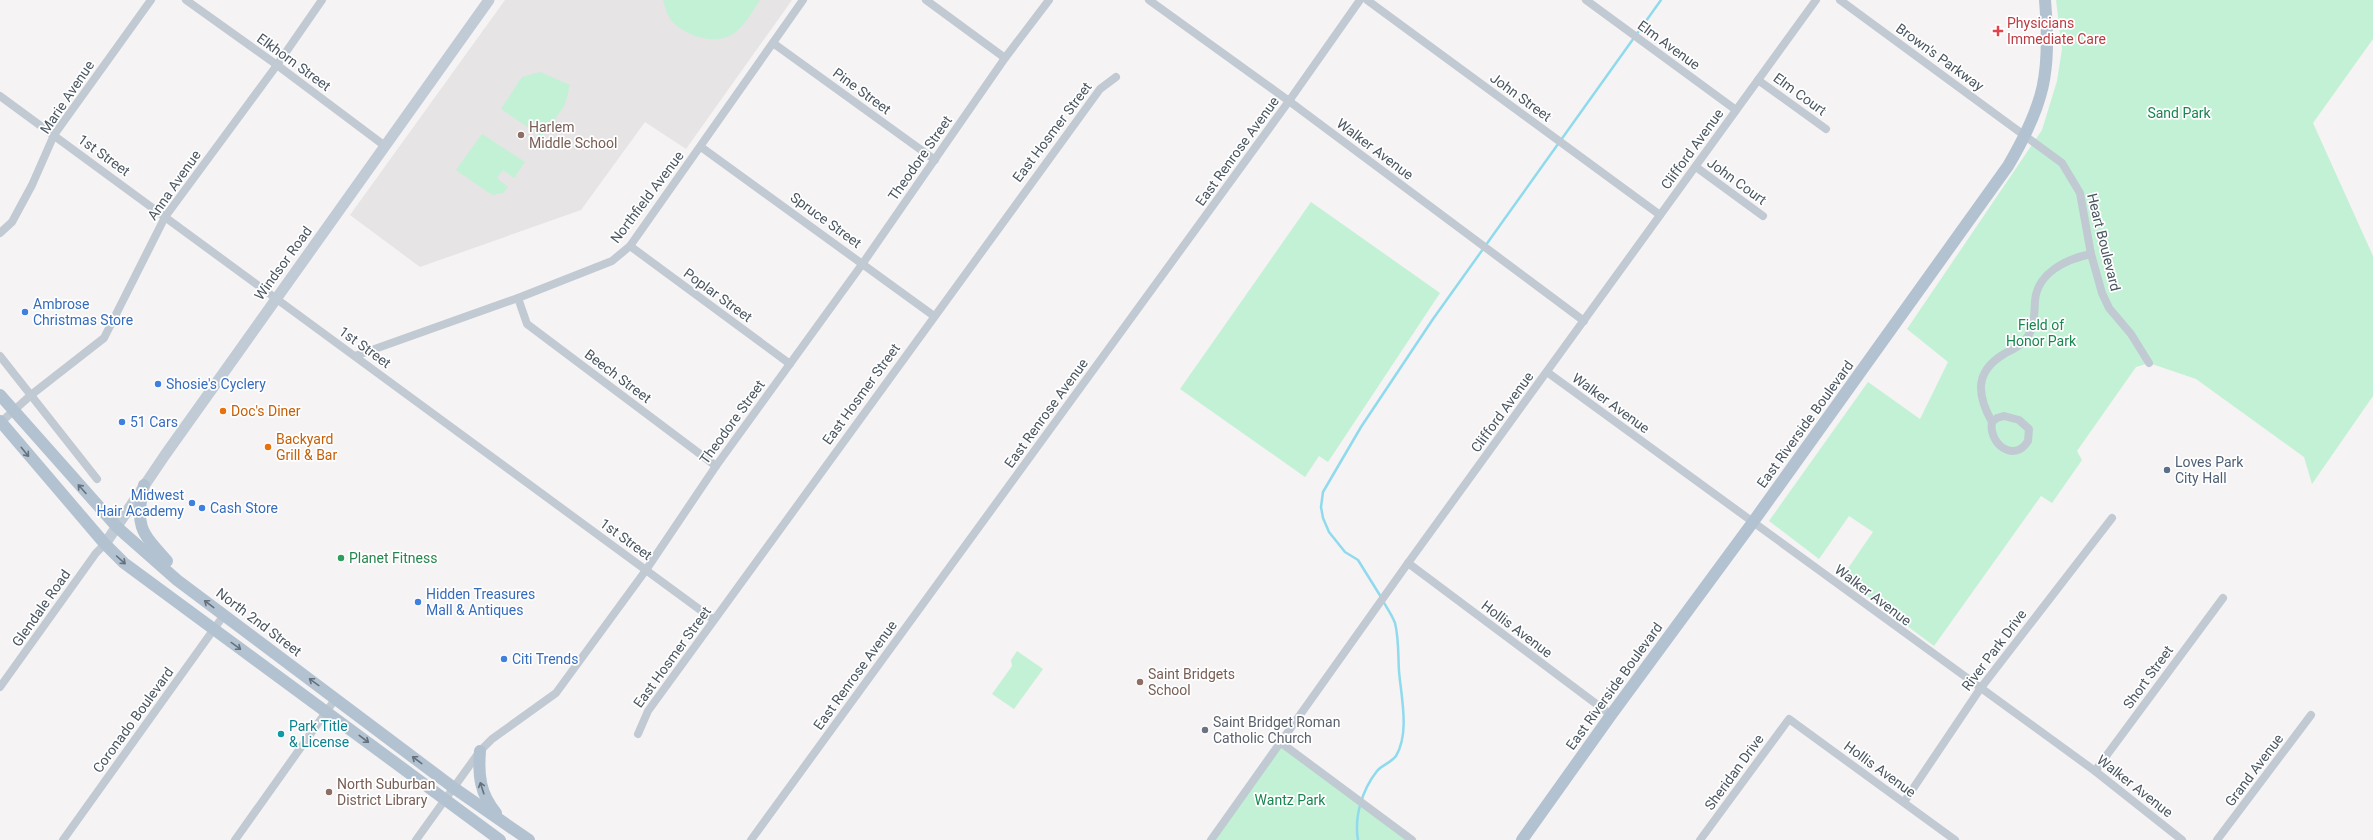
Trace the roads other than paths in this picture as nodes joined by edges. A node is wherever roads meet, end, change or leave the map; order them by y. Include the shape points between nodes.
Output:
1 (151, 0) edge
2 (186, 0) edge
3 (322, 0) edge
4 (489, 0) edge
5 (803, 0) edge
6 (926, 0) edge
7 (1049, 0) edge
8 (1149, 0) edge
9 (1360, 0) edge
10 (1368, 0) edge
11 (1586, 0) edge
12 (1815, 0) edge
13 (1840, 0) edge
14 (2045, 0) edge
15 (773, 43) junction
16 (1005, 58) junction
17 (277, 65) junction
18 (1116, 77) dead end
19 (1758, 80) junction
20 (0, 96) edge
21 (1289, 101) junction
22 (1736, 110) junction
23 (1826, 129) dead end
24 (54, 135) junction
25 (2026, 135) junction
26 (385, 146) junction
27 (701, 147) junction
28 (935, 160) junction
29 (1696, 167) junction
30 (1660, 215) junction
31 (1763, 216) dead end
32 (166, 217) junction
33 (0, 233) edge
34 (630, 246) junction
35 (2091, 254) junction
36 (863, 263) junction
37 (276, 298) junction
38 (518, 298) junction
39 (934, 316) junction
40 (1584, 321) junction
41 (0, 356) edge
42 (355, 356) junction
43 (2149, 363) dead end
44 (790, 364) junction
45 (1547, 372) junction
46 (0, 395) edge
47 (31, 395) junction
48 (13, 412) junction
49 (0, 422) edge
50 (1992, 422) junction
51 (716, 466) junction
52 (97, 479) dead end
53 (144, 485) junction
54 (2112, 518) dead end
55 (1753, 522) junction
56 (118, 528) junction
57 (104, 544) junction
58 (1408, 563) junction
59 (646, 570) junction
60 (177, 580) junction
61 (2223, 598) dead end
62 (224, 615) junction
63 (714, 620) junction
64 (213, 630) junction
65 (0, 687) edge
66 (1980, 689) junction
67 (336, 698) junction
68 (327, 711) junction
69 (2311, 715) dead end
70 (1610, 716) junction
71 (1789, 719) joint
72 (638, 734) dead end
73 (1280, 742) junction
74 (480, 751) junction
75 (2095, 771) junction
76 (454, 788) junction
77 (446, 800) junction
78 (1904, 802) junction
79 (502, 820) junction
80 (63, 840) edge
81 (235, 840) edge
82 (416, 840) edge
83 (500, 840) edge
84 (529, 840) edge
85 (751, 840) edge
86 (1211, 840) edge
87 (1412, 840) edge
88 (1522, 840) edge
89 (1700, 840) edge
90 (1955, 840) edge
91 (2182, 840) edge
92 (2217, 840) edge

1 - 24 street, Marie Avenue
2 - 17 street, Elkhorn Street
3 - 17 street, Anna Avenue
4 - 26 street, Windsor Road
5 - 15 street, Northfield Avenue
6 - 16 street
7 - 16 street, Theodore Street
8 - 21 street, Walker Avenue
9 - 21 street, East Renrose Avenue
10 - 30 street, John Street
11 - 22 street, Elm Avenue
12 - 19 street, Clifford Avenue
13 - 25 street, Brown's Parkway
14 - 25 main road, East Riverside Boulevard via 2048,44 2046,69 2041,98
15 - 27 street, Northfield Avenue
15 - 28 street, Pine Street
16 - 28 street, Theodore Street
17 - 26 street, Elkhorn Street
17 - 32 street, Anna Avenue
18 - 39 street, East Hosmer Street via 1100,88
19 - 22 street, Clifford Avenue
19 - 23 street, Elm Court
20 - 24 street, 1st Street
21 - 40 street, Walker Avenue
21 - 85 street, East Renrose Avenue
22 - 29 street, Clifford Avenue
24 - 32 street, 1st Street
24 - 33 street, Marie Avenue via 12,222
25 - 35 street, Heart Boulevard via 2062,163 2080,193
25 - 55 main road, East Riverside Boulevard via 2008,166
26 - 37 street, Windsor Road
27 - 34 street, Northfield Avenue
27 - 36 street, Spruce Street
28 - 36 street, Theodore Street
29 - 30 street, Clifford Avenue
29 - 31 street, John Court
30 - 40 street, Clifford Avenue
32 - 37 street, 1st Street
32 - 47 street, Anna Avenue via 104,338
34 - 38 street, Northfield Avenue via 612,261
34 - 44 street, Poplar Street
35 - 43 street, Heart Boulevard via 2109,308 2131,334
35 - 50 street via 2066,262 2046,276 2037,291 2033,327 2028,336 2022,344 1993,361 1987,369 1980,388 1981,397
36 - 39 street, Spruce Street
36 - 44 street, Theodore Street
37 - 42 street, 1st Street
37 - 53 street, Windsor Road
38 - 42 street, Northfield Avenue
38 - 51 street, Beech Street via 527,324
39 - 63 street, East Hosmer Street
40 - 45 street, Clifford Avenue
41 - 47 street
42 - 59 street, 1st Street
44 - 51 street, Theodore Street
45 - 55 street, Walker Avenue
45 - 58 street, Clifford Avenue
46 - 48 main road, North 2nd Street
47 - 48 street, Anna Avenue
47 - 52 street
48 - 49 street, Anna Avenue
56 -> 48 main road, North 2nd Street
49 -> 57 main road
50 - 50 street via 1992,434 2002,448 2012,451 2025,446 2030,435 2025,424 2004,416
51 - 59 street, Theodore Street
53 - 56 street, Windsor Road
53 - 60 main road via 138,513 144,534 148,542 166,560
54 - 66 street, River Park Drive
55 - 66 street, Walker Avenue
55 - 70 main road, East Riverside Boulevard
56 - 57 street, Windsor Road
56 - 60 main road, North 2nd Street
57 -> 64 main road via 124,563
57 - 65 street, Glendale Road
58 - 70 street, Hollis Avenue
58 - 73 street, Clifford Avenue
59 - 63 street, 1st Street
59 - 74 street, Theodore Street via 556,693 492,739
62 -> 60 main road, North 2nd Street
61 - 75 street, Short Street
62 - 64 street, Coronado Boulevard
67 -> 62 main road, North 2nd Street
63 - 72 street, East Hosmer Street via 648,711
64 -> 68 main road
64 - 80 street, Coronado Boulevard
66 - 75 street, Walker Avenue
66 - 78 street, River Park Drive
67 - 68 street
76 -> 67 main road, North 2nd Street
68 -> 77 main road
68 - 81 street
69 - 92 street, Grand Avenue
70 - 88 main road, East Riverside Boulevard
71 - 78 street, Hollis Avenue
71 - 89 street, Sheridan Drive
73 - 86 street, Clifford Avenue
73 - 87 street
74 - 76 street, Theodore Street
79 -> 74 main road via 490,806 482,788 479,777
75 - 91 street, Walker Avenue
76 - 77 street, Theodore Street
76 - 79 main road, North 2nd Street
77 - 82 street, Theodore Street
77 - 83 main road
78 - 90 street, Hollis Avenue
79 - 84 main road, North 2nd Street

